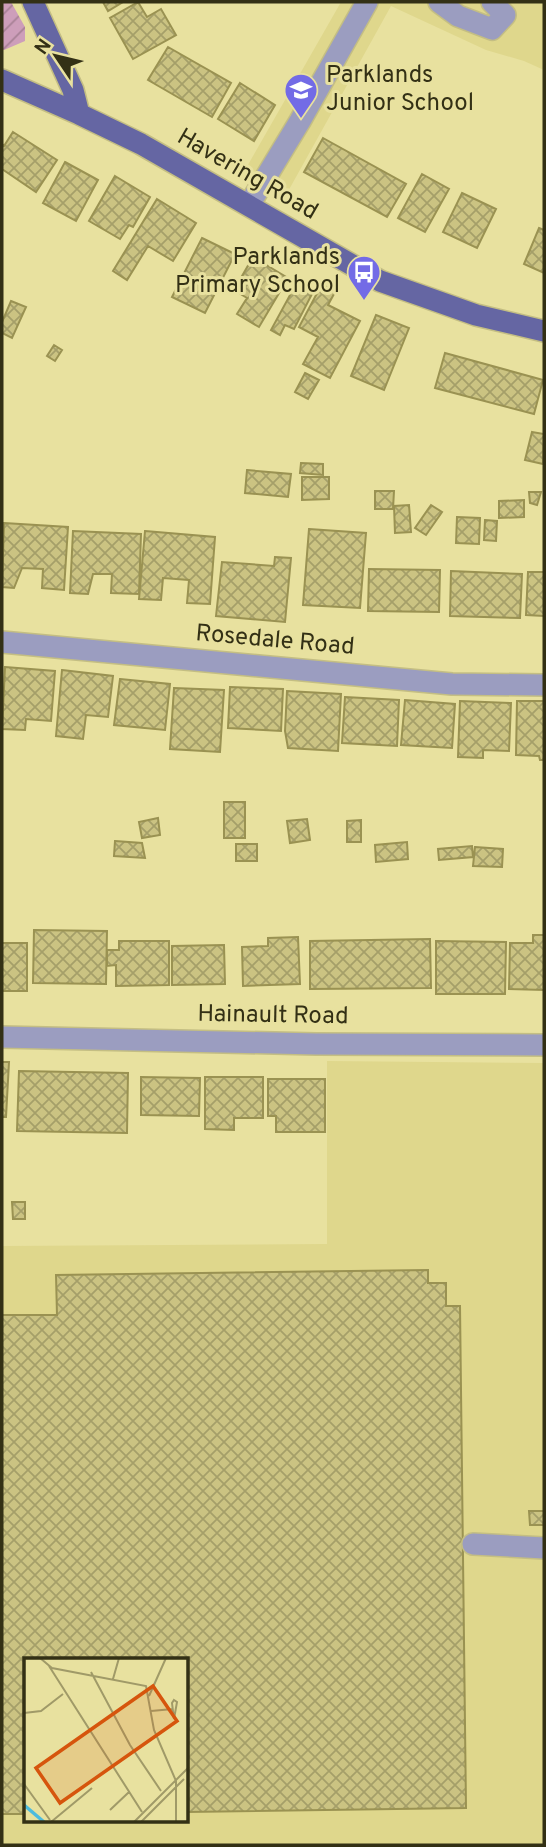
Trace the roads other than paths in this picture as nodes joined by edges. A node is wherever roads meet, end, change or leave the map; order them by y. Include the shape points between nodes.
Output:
1 (33, 2) edge
2 (368, 2) edge
3 (439, 2) edge
4 (492, 2) edge
5 (2, 80) edge
6 (79, 114) junction
7 (249, 205) junction
8 (544, 331) edge
9 (2, 642) edge
10 (544, 685) edge
11 (2, 1037) edge
12 (544, 1045) edge
13 (473, 1544) dead end
14 (544, 1548) edge

1 - 6 main road via 73,90
2 - 7 street
3 - 4 street via 458,16 492,29 505,15
5 - 6 main road, Havering Road
6 - 7 main road, Havering Road
7 - 8 main road, Havering Road via 380,281 476,315
9 - 10 street, Rosedale Road via 452,684
11 - 12 street, Hainault Road
13 - 14 street

